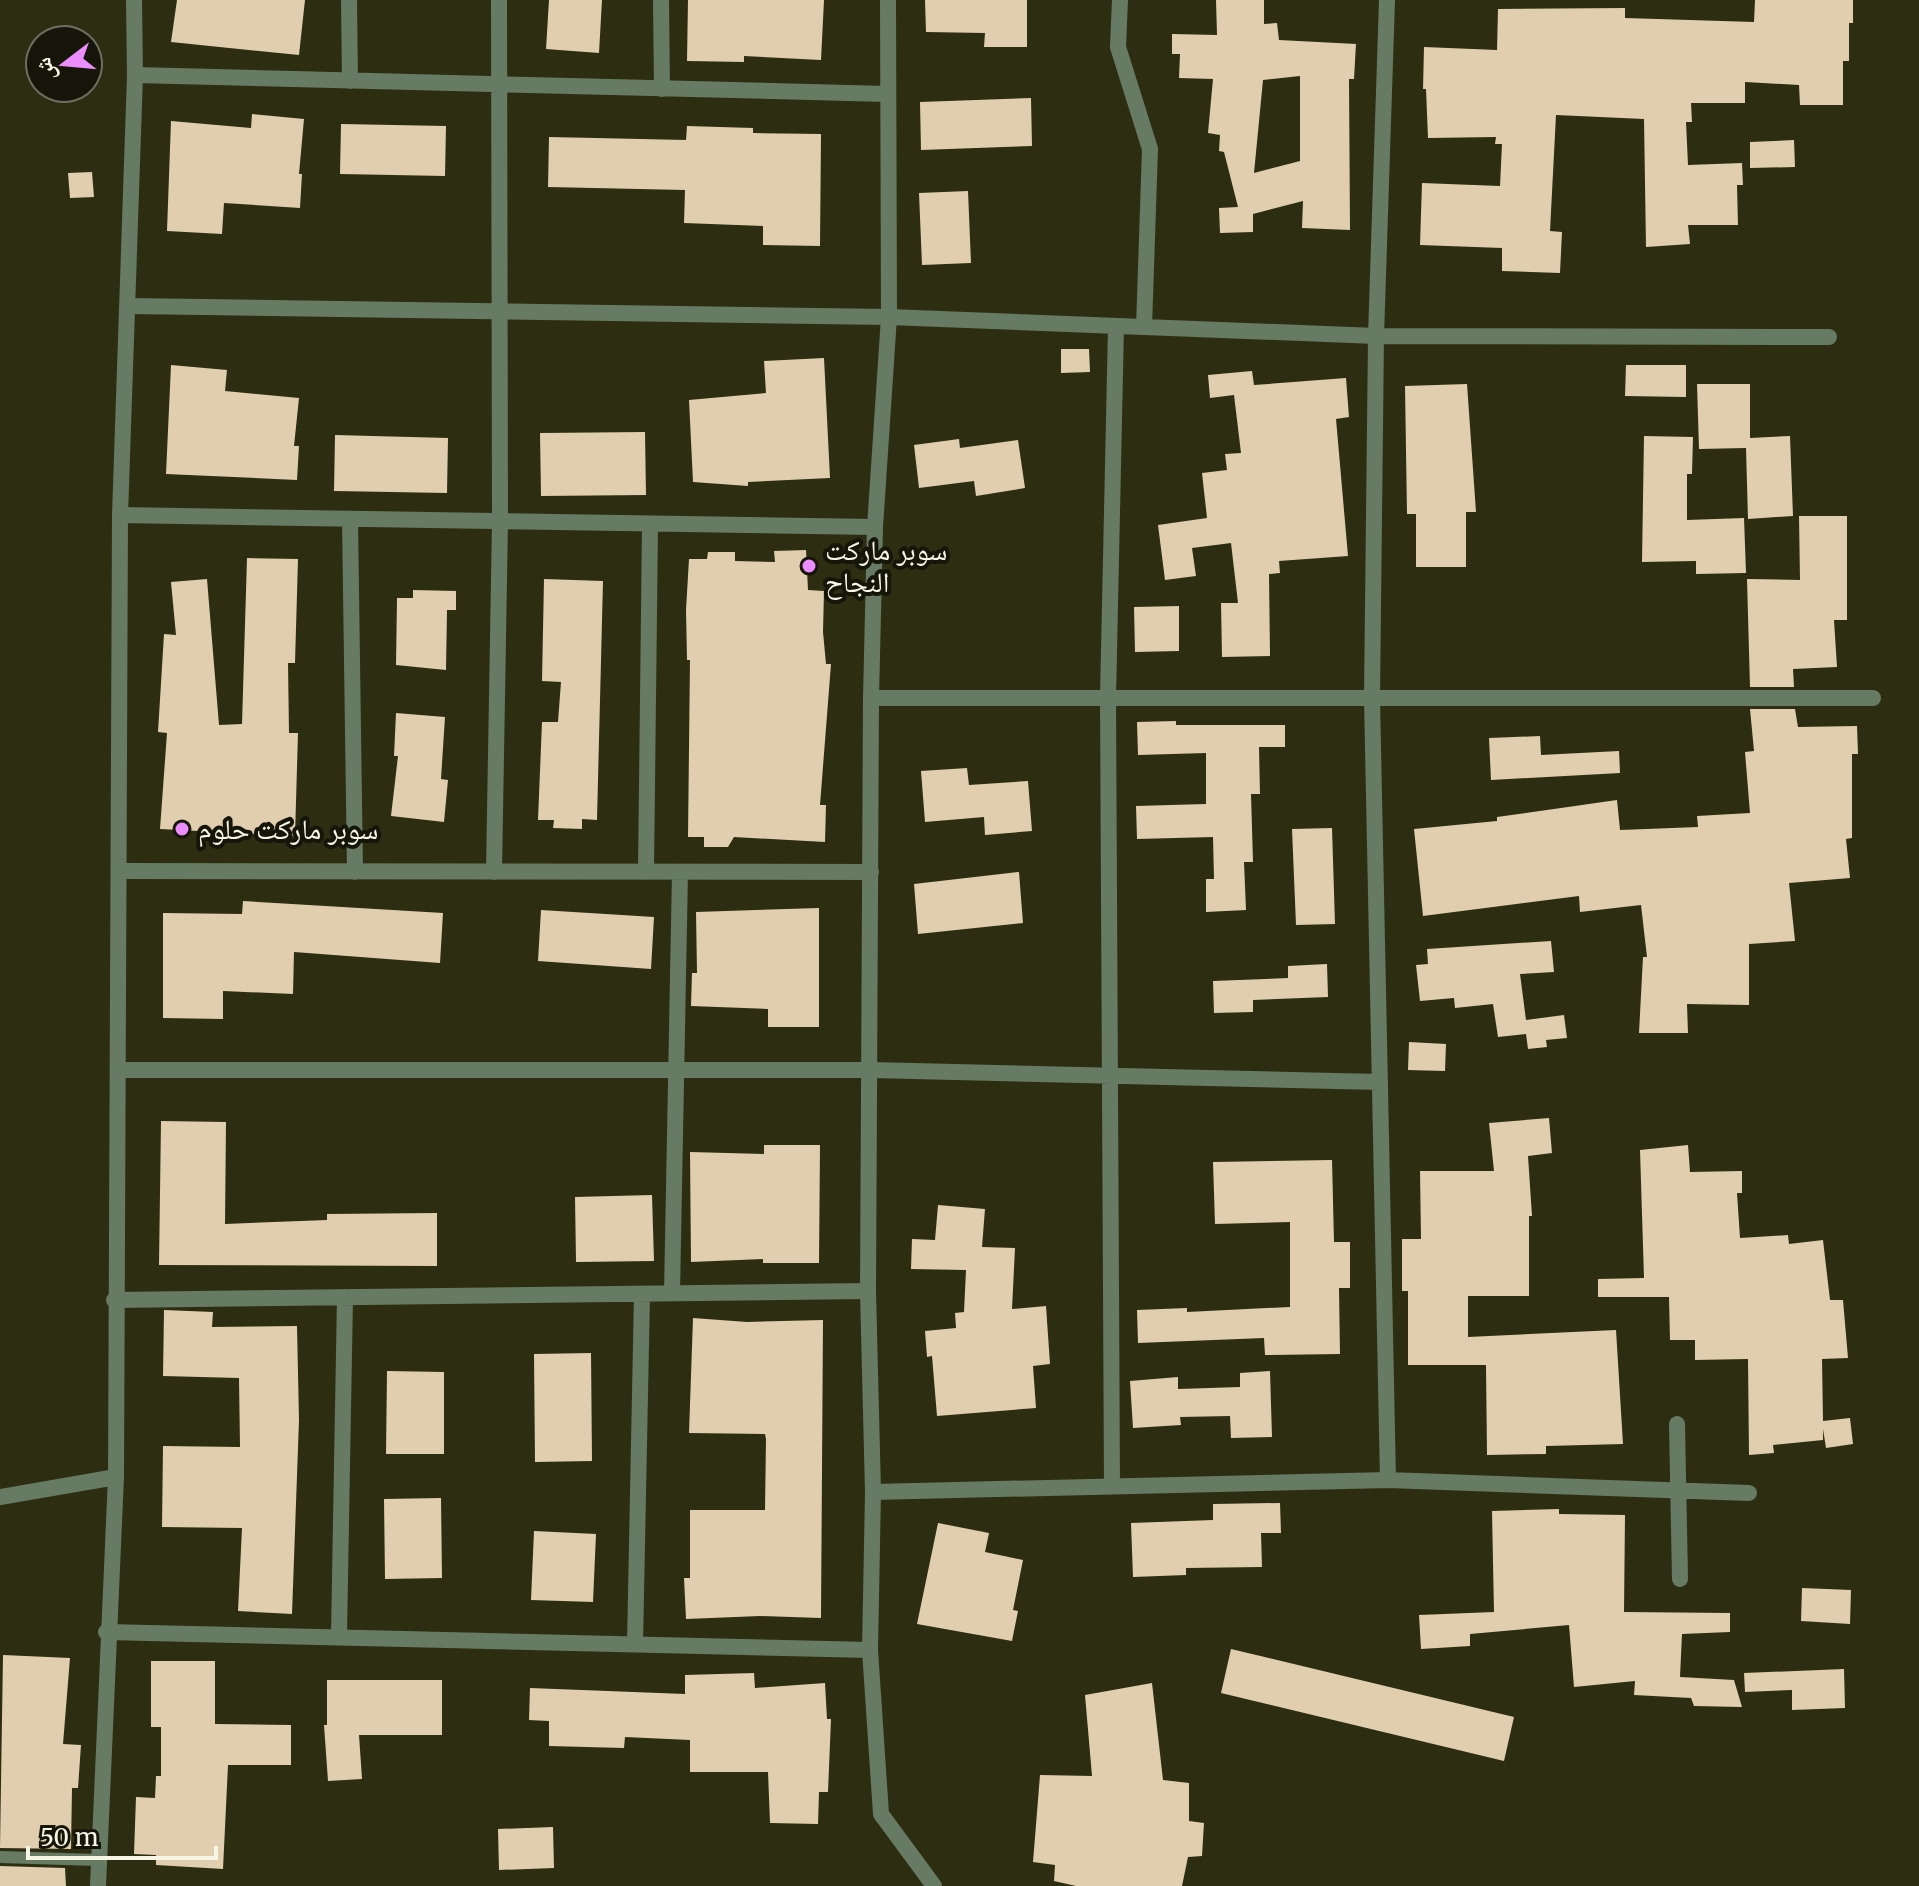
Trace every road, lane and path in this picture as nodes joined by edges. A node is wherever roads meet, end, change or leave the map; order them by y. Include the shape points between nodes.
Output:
1 (134, 0) edge
2 (349, 0) edge
3 (499, 0) edge
4 (661, 0) edge
5 (888, 0) edge
6 (1120, 0) edge
7 (1387, 0) edge
8 (135, 75) junction
9 (350, 81) junction
10 (499, 84) junction
11 (662, 89) junction
12 (888, 94) junction
13 (128, 306) junction
14 (498, 310) junction
15 (889, 317) junction
16 (1116, 326) junction
17 (1144, 327) junction
18 (1376, 336) junction
19 (1829, 337) dead end
20 (120, 515) junction
21 (350, 519) junction
22 (500, 521) junction
23 (650, 524) junction
24 (875, 527) junction
25 (871, 698) junction
26 (1108, 698) junction
27 (1372, 698) junction
28 (1873, 698) dead end
29 (121, 871) junction
30 (355, 872) junction
31 (494, 872) junction
32 (646, 872) junction
33 (680, 872) junction
34 (871, 872) junction
35 (118, 1070) junction
36 (676, 1070) junction
37 (870, 1070) junction
38 (1109, 1075) junction
39 (1380, 1082) junction
40 (868, 1291) junction
41 (672, 1293) junction
42 (642, 1294) junction
43 (345, 1297) junction
44 (114, 1300) junction
45 (1677, 1424) dead end
46 (116, 1477) junction
47 (1388, 1480) junction
48 (1112, 1486) junction
49 (873, 1492) junction
50 (1679, 1492) junction
51 (1749, 1493) dead end
52 (0, 1497) edge
53 (1680, 1579) dead end
54 (106, 1632) junction
55 (339, 1635) junction
56 (635, 1644) junction
57 (870, 1650) junction
58 (0, 1857) edge
59 (98, 1860) junction
60 (98, 1886) edge
61 (934, 1886) edge

1 - 8 street
2 - 9 street
3 - 10 street
4 - 11 street
5 - 12 street
6 - 17 street via 1118,47 1150,149
7 - 18 street
8 - 9 street
8 - 13 street
9 - 10 street
10 - 11 street
10 - 14 street
11 - 12 street
12 - 15 street
13 - 14 street
13 - 20 street
14 - 15 street
14 - 22 street
15 - 16 street
15 - 24 street
16 - 17 street
16 - 26 street
17 - 18 street
18 - 19 street
18 - 27 street
20 - 21 street
20 - 29 street
21 - 22 street
21 - 30 street
22 - 23 street
22 - 31 street
23 - 24 street
23 - 32 street
24 - 25 street
25 - 26 street
25 - 34 street
26 - 27 street
26 - 38 street
27 - 28 street
27 - 39 street
29 - 30 street
29 - 35 street
30 - 31 street
31 - 32 street
32 - 33 street
33 - 34 street
33 - 36 street
34 - 37 street
35 - 36 street
35 - 44 street
36 - 37 street
36 - 41 street
37 - 38 street
37 - 40 street
38 - 39 street
38 - 48 street
39 - 47 street
40 - 41 street
40 - 49 street
41 - 42 street
42 - 43 street
42 - 56 street
43 - 44 street
43 - 55 street
44 - 46 street
45 - 50 street
46 - 52 street
46 - 54 street
47 - 48 street
47 - 50 street
48 - 49 street
49 - 57 street
50 - 51 street
50 - 53 street
54 - 55 street
54 - 59 street
55 - 56 street
56 - 57 street
57 - 61 street via 881,1814
58 - 59 lane
59 - 60 street

